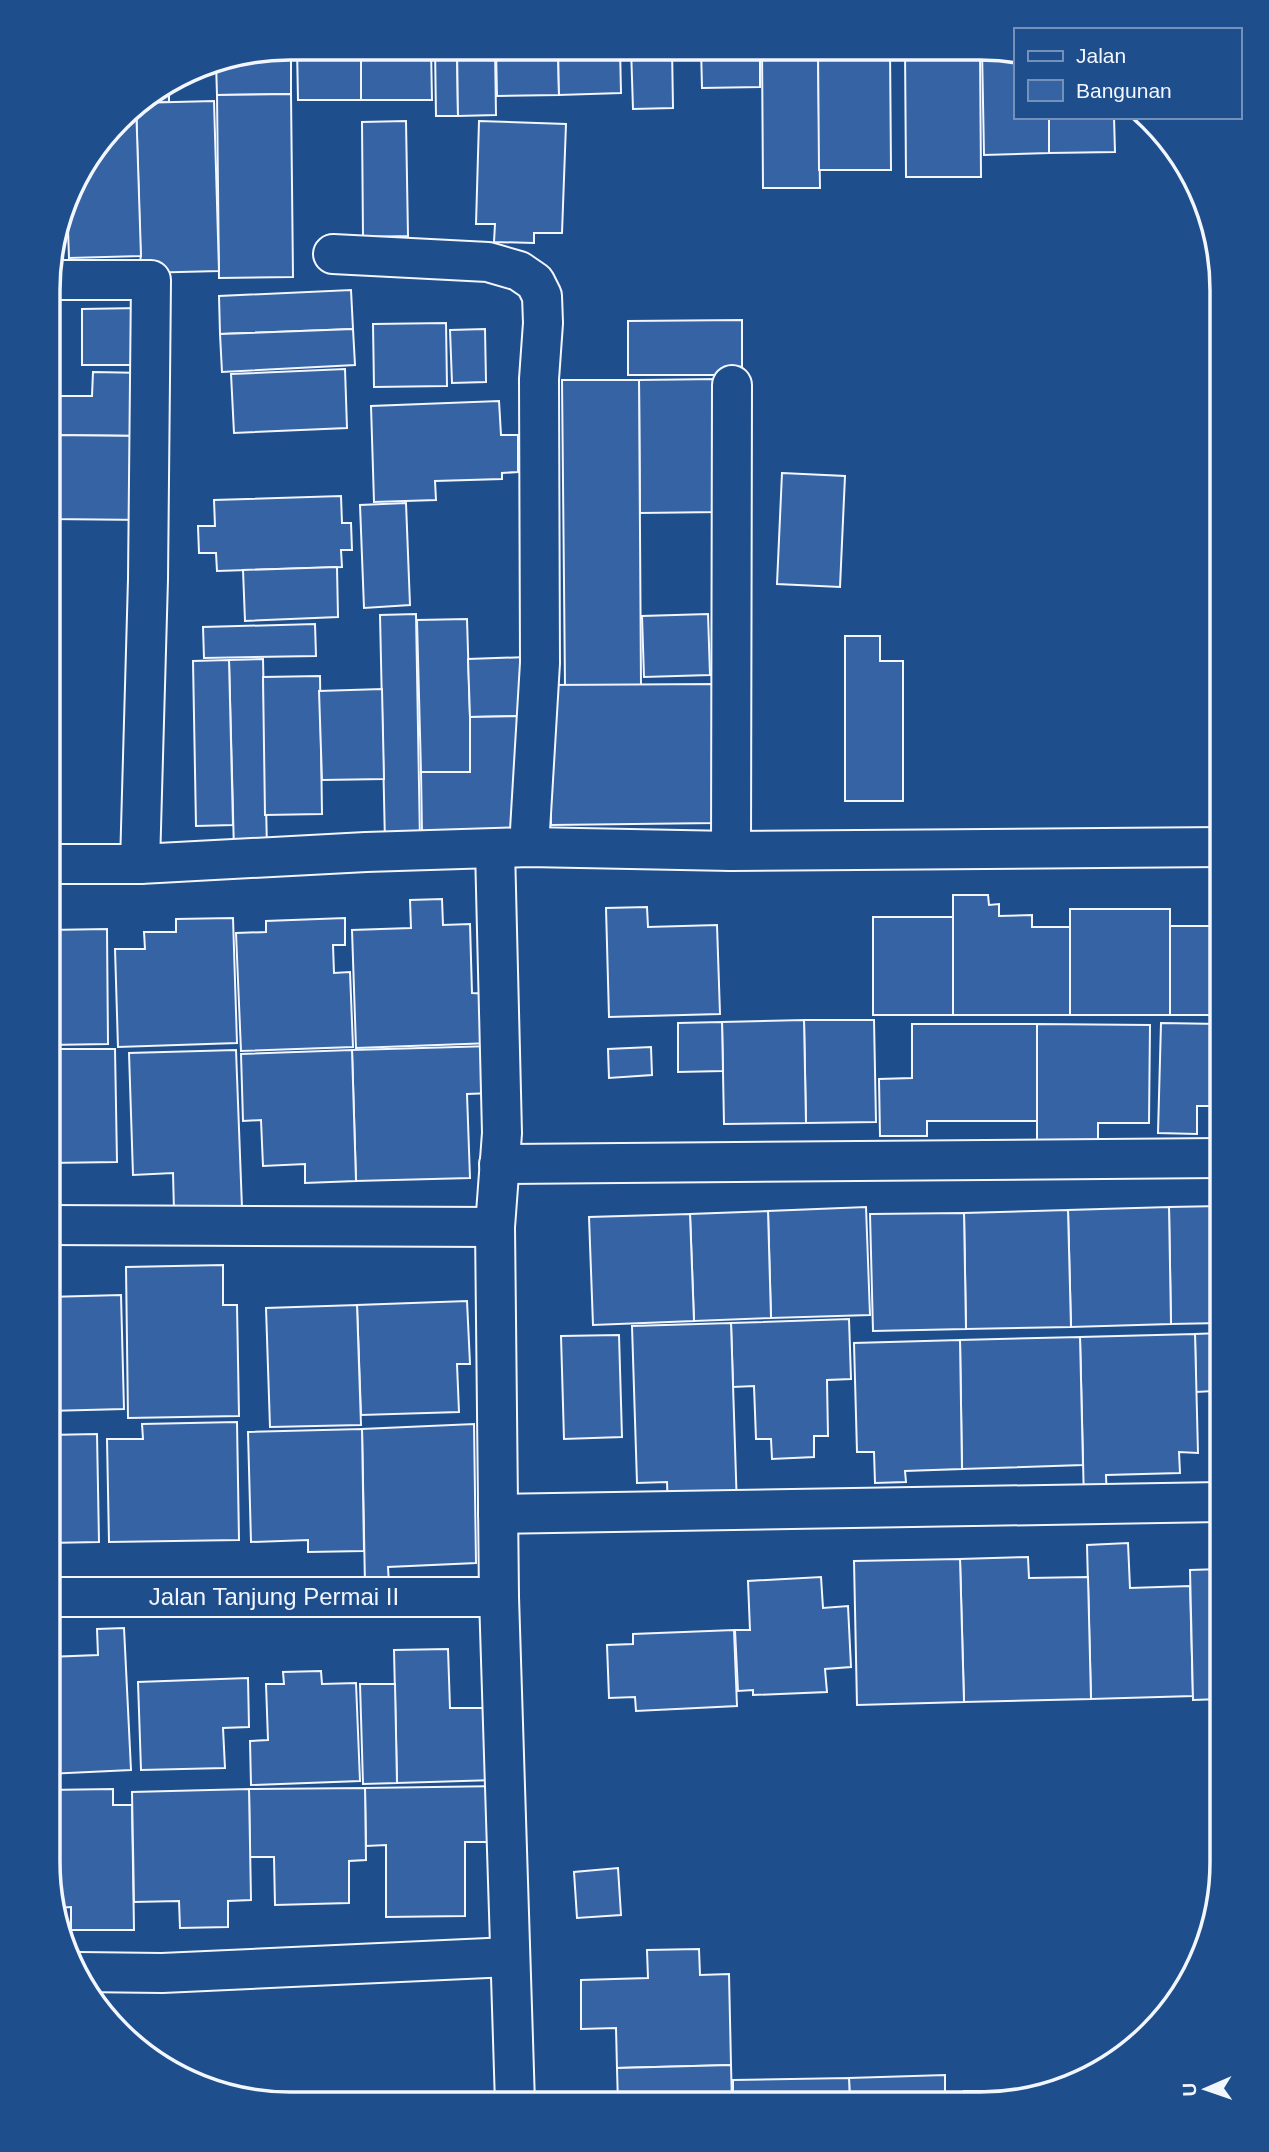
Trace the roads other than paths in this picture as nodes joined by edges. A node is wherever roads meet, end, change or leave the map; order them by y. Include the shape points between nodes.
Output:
1 (333, 254) dead end
2 (60, 280) edge
3 (732, 384) dead end
4 (512, 848) junction
5 (1210, 848) edge
6 (732, 851) junction
7 (60, 864) edge
8 (140, 864) junction
9 (1209, 1158) edge
10 (499, 1164) junction
11 (60, 1225) edge
12 (495, 1227) junction
13 (1209, 1502) edge
14 (498, 1514) junction
15 (60, 1597) edge
16 (499, 1597) junction
17 (510, 1957) junction
18 (87, 1972) edge
19 (515, 2092) edge

1 - 4 street via 488,262 519,271 535,282 542,296 540,663
2 - 8 street via 151,280
3 - 6 street
4 - 6 street
4 - 8 street
4 - 10 street
5 - 6 street
7 - 8 street
9 - 10 street
10 - 12 street
11 - 12 street
12 - 14 street
13 - 14 street
14 - 16 street
15 - 16 street, Jalan Tanjung Permai II
16 - 17 street
17 - 18 street via 162,1973
17 - 19 street

